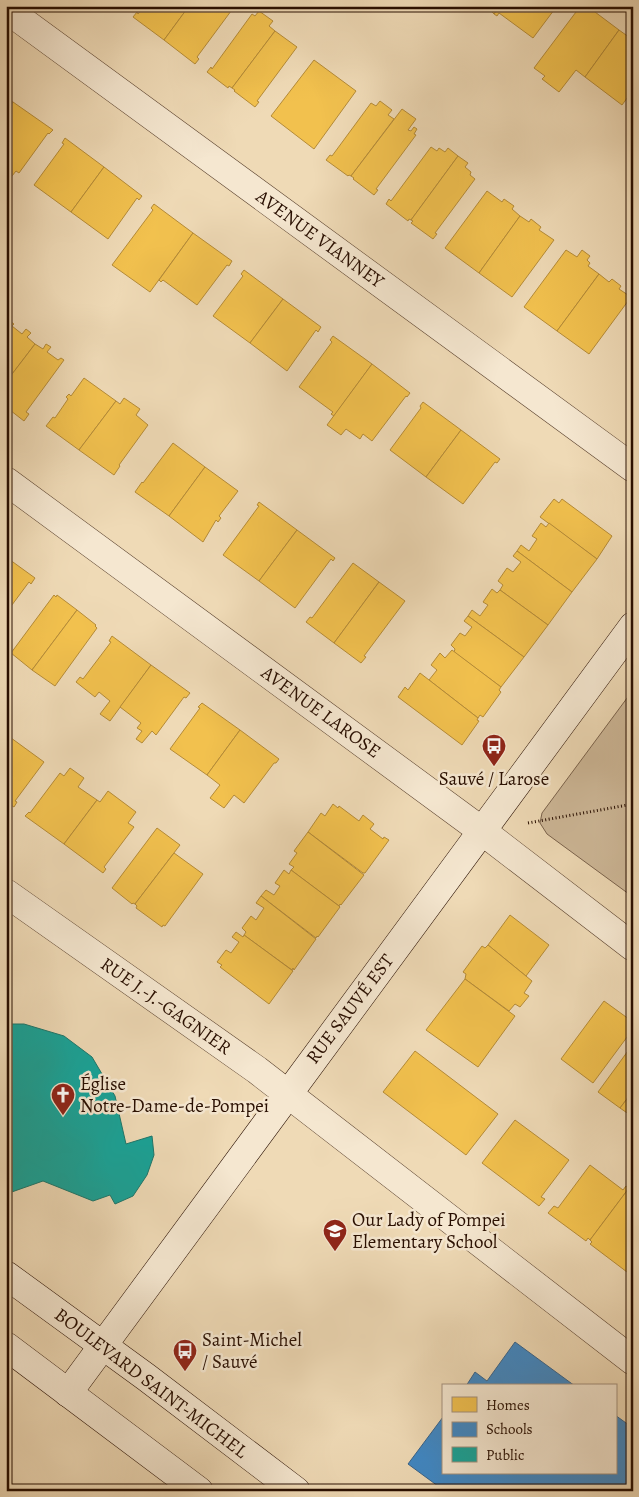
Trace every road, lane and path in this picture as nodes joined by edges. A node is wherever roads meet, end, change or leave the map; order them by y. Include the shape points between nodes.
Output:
1 (6, 9) edge
2 (633, 468) edge
3 (6, 481) edge
4 (633, 626) edge
5 (633, 804) edge
6 (482, 831) junction
7 (6, 893) edge
8 (633, 947) edge
9 (288, 1094) junction
10 (6, 1275) edge
11 (6, 1346) edge
12 (104, 1346) junction
13 (633, 1361) edge
14 (68, 1393) junction
15 (6, 1424) edge
16 (6, 1440) edge
17 (199, 1491) edge
18 (296, 1491) edge

1 - 2 street, AVENUE VIANNEY
3 - 6 street, AVENUE LAROSE
4 - 6 street, RUE SAUVÉ EST
5 - 6 path
6 - 8 street, AVENUE LAROSE
6 - 9 street, RUE SAUVÉ EST
7 - 9 street, RUE J.-J.-GAGNIER
9 - 12 street, RUE SAUVÉ EST
9 - 13 street, RUE J.-J.-GAGNIER
10 - 12 street, BOULEVARD SAINT-MICHEL
11 - 14 street
12 - 14 street, RUE SAUVÉ EST
12 - 18 street, BOULEVARD SAINT-MICHEL
14 - 17 street
15 - 16 path

